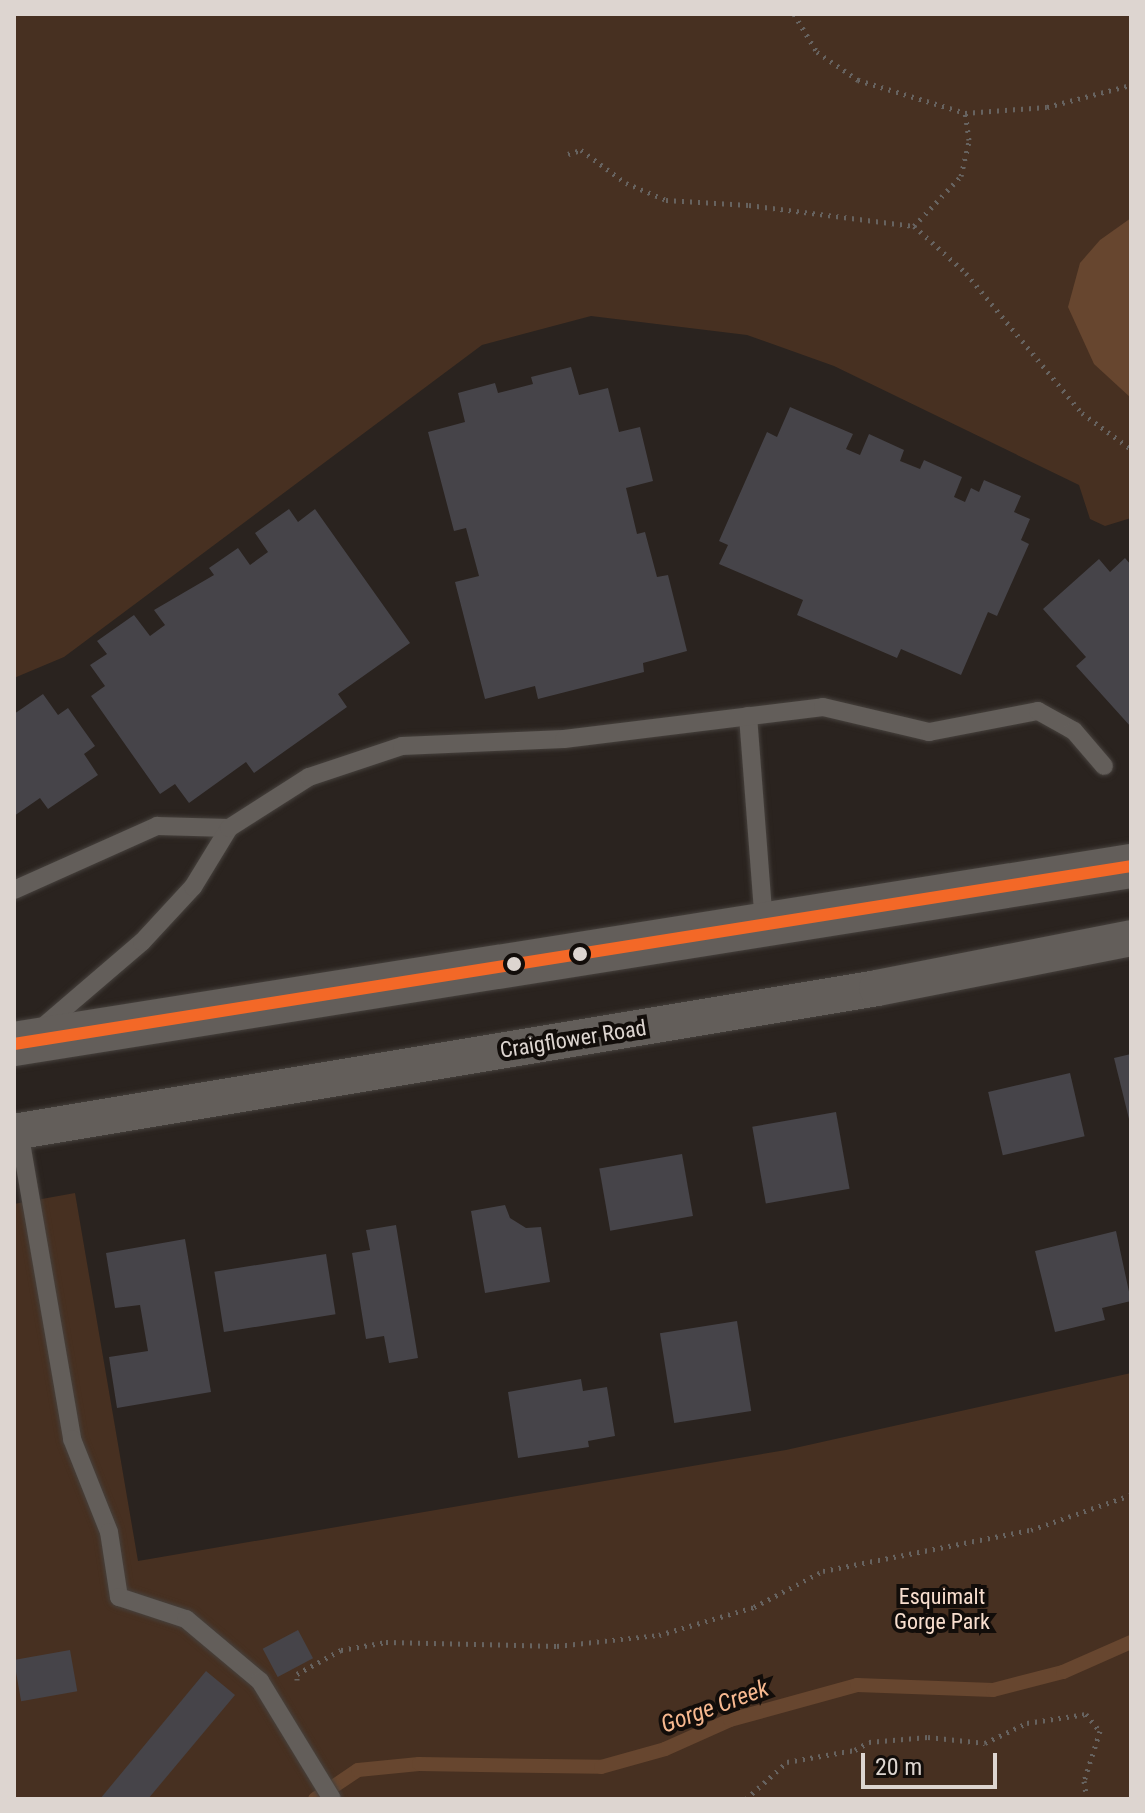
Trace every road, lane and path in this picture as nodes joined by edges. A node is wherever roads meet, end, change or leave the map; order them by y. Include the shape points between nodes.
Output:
1 (794, 14) edge
2 (1131, 85) edge
3 (965, 113) junction
4 (568, 154) dead end
5 (914, 226) junction
6 (1131, 449) edge
7 (748, 716) junction
8 (1104, 766) dead end
9 (229, 828) junction
10 (1131, 866) edge
11 (14, 890) edge
12 (764, 923) junction
13 (1131, 938) edge
14 (20, 1043) edge
15 (16, 1132) edge
16 (1131, 1495) edge
17 (294, 1739) junction
18 (332, 1799) edge
19 (746, 1799) edge
20 (1087, 1799) edge

1 - 3 path via 817,52 858,80
2 - 3 path via 1047,107
3 - 5 path via 969,140 961,176
4 - 5 path via 581,150 626,183 666,200
5 - 6 path via 966,273 1082,413
7 - 8 lane via 823,707 929,732 1038,711 1074,731
7 - 9 lane via 564,739 402,746 309,777
7 - 12 lane
9 - 11 lane via 157,826
9 - 14 lane via 193,887 142,942
10 - 12 main road
12 - 14 main road
13 - 15 street, Craigflower Road via 877,988
15 - 17 lane via 72,1439 109,1532 119,1597 186,1619 260,1681
16 - 17 path via 1031,1530 835,1568 754,1607 659,1635 557,1646 386,1642 341,1650 297,1674
17 - 18 lane
19 - 20 path via 787,1762 855,1750 869,1742 928,1737 985,1743 1027,1723 1086,1714 1100,1731 1084,1781

